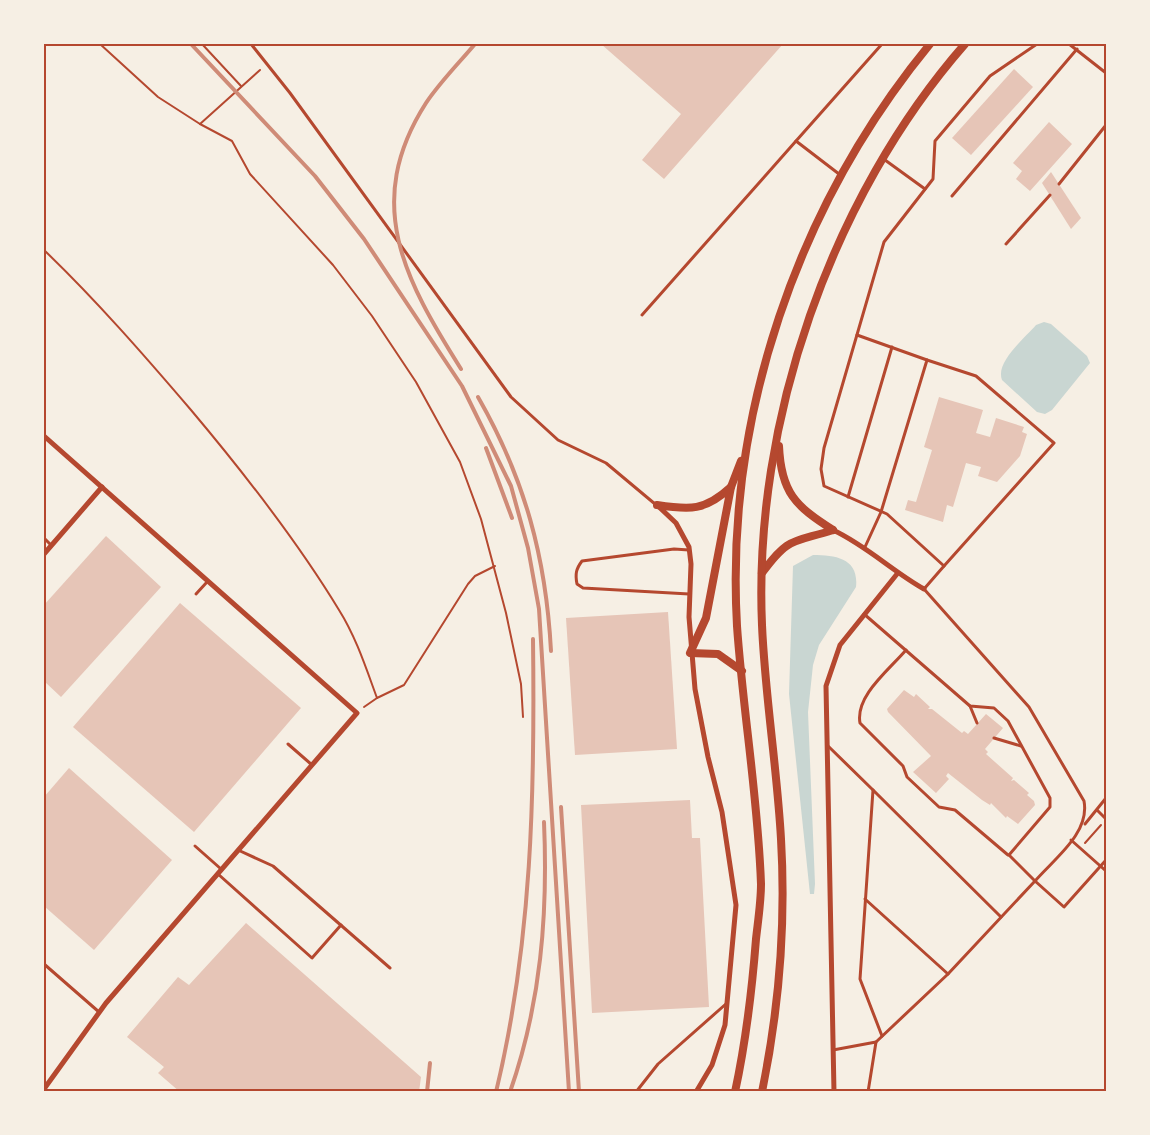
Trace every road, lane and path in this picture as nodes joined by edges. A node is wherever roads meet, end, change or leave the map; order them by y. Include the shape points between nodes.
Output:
1 (100, 44) edge
2 (202, 44) edge
3 (251, 44) edge
4 (882, 44) edge
5 (930, 44) edge
6 (964, 44) edge
7 (1037, 44) edge
8 (1069, 44) edge
9 (1077, 49) junction
10 (267, 63) junction
11 (1107, 73) edge
12 (241, 87) junction
13 (200, 124) junction
14 (1107, 125) edge
15 (796, 141) junction
16 (883, 159) junction
17 (841, 176) junction
18 (1059, 184) dead end
19 (925, 189) junction
20 (1050, 195) dead end
21 (952, 196) dead end
22 (1006, 244) dead end
23 (44, 250) edge
24 (642, 315) dead end
25 (857, 335) junction
26 (892, 347) junction
27 (927, 360) junction
28 (778, 433) junction
29 (44, 436) edge
30 (745, 451) junction
31 (102, 487) junction
32 (731, 487) junction
33 (848, 497) junction
34 (657, 505) junction
35 (881, 512) junction
36 (833, 530) junction
37 (44, 538) edge
38 (51, 545) junction
39 (865, 547) junction
40 (689, 550) junction
41 (44, 554) edge
42 (495, 566) junction
43 (944, 566) junction
44 (762, 573) junction
45 (897, 574) junction
46 (208, 581) junction
47 (924, 590) junction
48 (196, 594) dead end
49 (689, 594) junction
50 (864, 614) junction
51 (906, 650) junction
52 (690, 653) junction
53 (742, 671) junction
54 (377, 698) junction
55 (970, 706) junction
56 (357, 713) junction
57 (523, 717) dead end
58 (977, 723) dead end
59 (994, 738) dead end
60 (288, 744) dead end
61 (827, 745) junction
62 (1022, 746) junction
63 (312, 765) junction
64 (873, 790) junction
65 (1107, 798) edge
66 (1096, 810) junction
67 (1106, 819) edge
68 (1083, 827) junction
69 (1071, 840) junction
70 (195, 846) dead end
71 (1081, 848) junction
72 (238, 850) junction
73 (1009, 855) junction
74 (1107, 860) edge
75 (1101, 866) junction
76 (220, 871) junction
77 (1107, 871) edge
78 (1035, 881) junction
79 (864, 898) junction
80 (1001, 917) junction
81 (341, 925) junction
82 (44, 964) edge
83 (390, 968) dead end
84 (948, 974) junction
85 (729, 1001) junction
86 (99, 1012) junction
87 (882, 1036) junction
88 (876, 1042) junction
89 (834, 1050) junction
90 (44, 1089) edge
91 (636, 1092) edge
92 (696, 1092) edge
93 (735, 1092) edge
94 (762, 1092) edge
95 (834, 1092) edge
96 (868, 1092) edge

1 - 13 path via 158,97
2 - 12 path
3 - 10 lane
4 - 15 lane
5 - 17 main road via 880,110
6 - 16 main road
7 - 19 lane via 990,76 947,125 935,141 933,179
8 - 9 lane
9 - 11 lane
9 - 21 lane
10 - 12 path
10 - 34 lane via 511,397 558,440 606,463
12 - 13 path
13 - 42 path via 232,141 250,174 333,265 372,316 416,382 460,462
14 - 18 lane
15 - 17 lane
15 - 24 lane
16 - 19 lane
16 - 28 main road via 823,282 791,377
17 - 30 main road via 793,277 759,385
19 - 25 lane via 884,242
20 - 22 lane
23 - 54 path via 151,364 248,478 340,612
25 - 26 lane
25 - 33 lane via 821,469 824,486
26 - 27 lane
26 - 33 lane
27 - 35 lane
27 - 43 lane via 976,376 1054,443
28 - 36 main road via 781,471 788,490 802,508
28 - 44 main road via 767,485
29 - 31 street
30 - 32 main road
30 - 53 main road via 736,573
31 - 38 street
31 - 46 street
32 - 34 main road via 704,506 681,509
32 - 52 main road via 706,618
33 - 35 lane
34 - 40 street via 676,522
35 - 39 lane
35 - 43 lane
36 - 39 street
36 - 44 main road via 789,542
37 - 38 lane
38 - 41 street
39 - 45 street
40 - 49 street
40 - 49 lane via 582,561 575,576 583,588
42 - 54 path via 468,584 404,686
42 - 57 path via 521,684
43 - 47 lane
44 - 94 main road via 764,665 783,886 779,982
45 - 47 street
45 - 50 street
46 - 48 lane
46 - 56 street
47 - 68 lane via 1029,707 1084,801
49 - 52 street
50 - 51 lane
50 - 61 street via 840,645 826,686
51 - 55 lane
51 - 73 lane via 862,701 860,723 939,807 955,810
52 - 53 main road via 718,654
52 - 85 street via 733,883 735,927
53 - 93 main road via 761,888 753,978
54 - 56 path
55 - 58 lane
55 - 62 lane via 994,708 1008,721
56 - 63 street
59 - 62 lane
60 - 63 lane
61 - 64 lane
61 - 89 street
62 - 73 lane via 1050,798 1050,807
63 - 72 street
64 - 79 lane
64 - 80 lane
65 - 66 lane
66 - 67 lane
66 - 68 lane
67 - 71 path
68 - 69 lane
69 - 71 lane
69 - 78 lane
70 - 76 lane
71 - 75 lane
72 - 76 street
72 - 81 lane via 273,866
73 - 78 lane
74 - 75 lane
75 - 77 lane
75 - 78 lane via 1064,907
76 - 81 lane via 312,958
76 - 86 street
78 - 80 lane
79 - 84 lane
79 - 87 lane via 860,979
80 - 84 lane
81 - 83 lane
82 - 86 lane
84 - 87 lane
85 - 91 lane via 658,1064
85 - 92 street via 721,1043
86 - 90 street
87 - 88 lane
88 - 89 lane
88 - 96 lane
89 - 95 street

